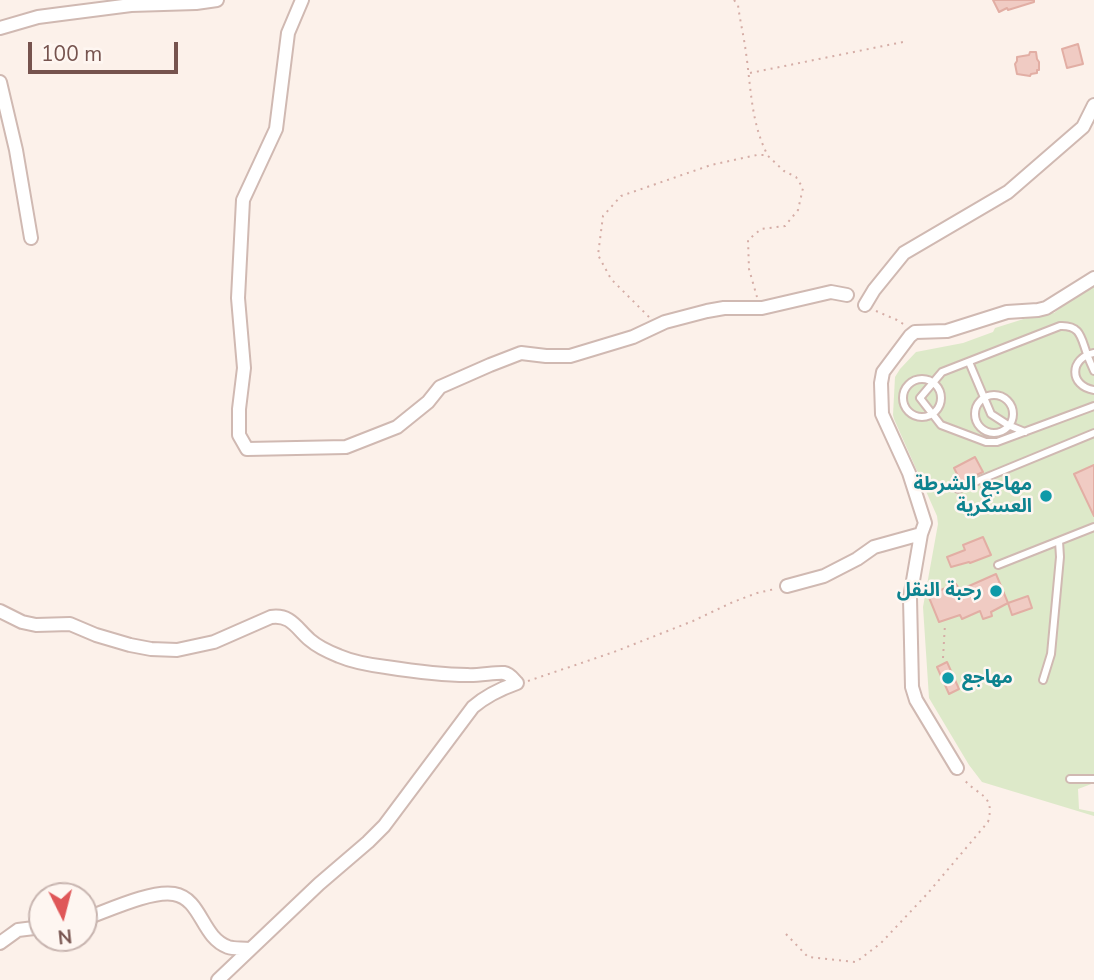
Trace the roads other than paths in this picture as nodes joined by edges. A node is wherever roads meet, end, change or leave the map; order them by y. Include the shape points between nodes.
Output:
1 (217, 0) edge
2 (302, 0) edge
3 (97, 5) edge
4 (0, 28) edge
5 (0, 82) edge
6 (1094, 105) edge
7 (31, 238) dead end
8 (1094, 278) edge
9 (847, 295) dead end
10 (864, 305) road end
11 (1090, 353) edge
12 (970, 362) junction
13 (1094, 372) edge
14 (933, 383) junction
15 (1094, 390) edge
16 (984, 398) junction
17 (1094, 406) edge
18 (931, 415) junction
19 (1009, 426) junction
20 (1025, 432) junction
21 (1094, 433) edge
22 (958, 489) dead end
23 (1094, 527) edge
24 (921, 534) junction
25 (1059, 541) junction
26 (998, 565) dead end
27 (787, 586) road end
28 (0, 611) edge
29 (1043, 680) dead end
30 (957, 768) road end
31 (1070, 779) dead end
32 (1094, 779) edge
33 (98, 914) edge
34 (28, 929) edge
35 (0, 943) edge
36 (249, 949) junction
37 (218, 980) edge

1 - 3 street
2 - 9 street via 288,33 276,129 243,200 238,298 244,368 239,435 247,449 346,447 397,427 440,387 521,353 570,356 724,307 759,308 831,292
3 - 4 street
5 - 7 street
6 - 10 street via 1083,127 1008,192 904,253
8 - 24 street via 1046,308 1007,312 947,331 915,332 884,372 882,414 923,513
11 - 12 lane via 1077,331 1060,326
11 - 13 lane
11 - 15 lane via 1078,360 1076,379
12 - 14 lane via 942,372
12 - 16 lane
14 - 18 lane via 941,397
14 - 18 lane via 920,398
14 - 18 lane via 912,382 903,399 914,415
16 - 19 lane via 991,414
16 - 19 lane via 996,394 1005,398 1012,406
16 - 19 lane via 975,412 983,429 992,433
17 - 20 lane
18 - 20 lane via 947,429 986,442
19 - 20 lane
21 - 22 lane
23 - 25 lane
24 - 27 street via 874,547 824,576
24 - 30 street via 910,598 912,687
25 - 26 lane
25 - 29 lane via 1051,654
28 - 36 street via 22,622 70,624 130,645 177,650 214,642 279,615 289,618 322,648 350,659 450,675 500,672 517,683 485,696 384,826
31 - 32 lane
33 - 36 street via 158,894 174,895 190,903 213,938 229,947
34 - 35 street via 12,932
36 - 37 street

